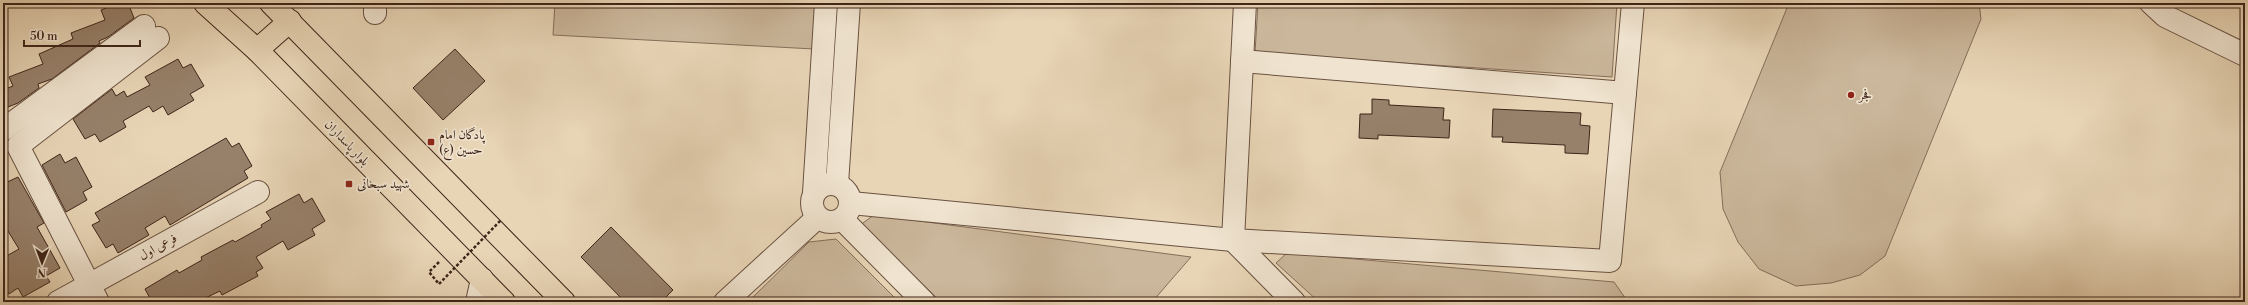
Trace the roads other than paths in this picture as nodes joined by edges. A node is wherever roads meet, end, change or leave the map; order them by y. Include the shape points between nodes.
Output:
1 (204, 3) edge
2 (271, 3) edge
3 (826, 3) edge
4 (849, 3) edge
5 (1245, 3) edge
6 (1632, 3) edge
7 (2151, 3) edge
8 (290, 21) junction
9 (257, 50) junction
10 (2245, 55) edge
11 (1242, 61) junction
12 (1625, 93) junction
13 (3, 130) edge
14 (837, 184) junction
15 (258, 192) dead end
16 (814, 193) junction
17 (847, 211) junction
18 (818, 217) junction
19 (1233, 240) junction
20 (482, 279) junction
21 (92, 294) edge
22 (58, 302) edge
23 (476, 302) edge
24 (504, 302) edge
25 (564, 302) edge
26 (725, 302) edge
27 (924, 302) edge
28 (1294, 302) edge

1 - 9 main road, بلوار پاسداران
2 - 8 main road
3 - 16 street
4 - 14 street
5 - 11 street
6 - 12 street
7 - 10 street via 2165,16
8 - 9 main road
8 - 25 main road
9 - 20 main road, بلوار پاسداران
11 - 12 street
11 - 19 street
12 - 19 street via 1610,261
13 - 21 street via 151,32 18,146
14 - 16 street via 824,185
14 - 17 street via 847,191
15 - 21 street, فرعی اول
16 - 18 street via 812,206
17 - 18 street via 830,222
17 - 19 street
17 - 27 street
18 - 26 street
19 - 28 street
20 - 23 street
20 - 24 main road, بلوار پاسداران
21 - 22 street, فرعی اول

